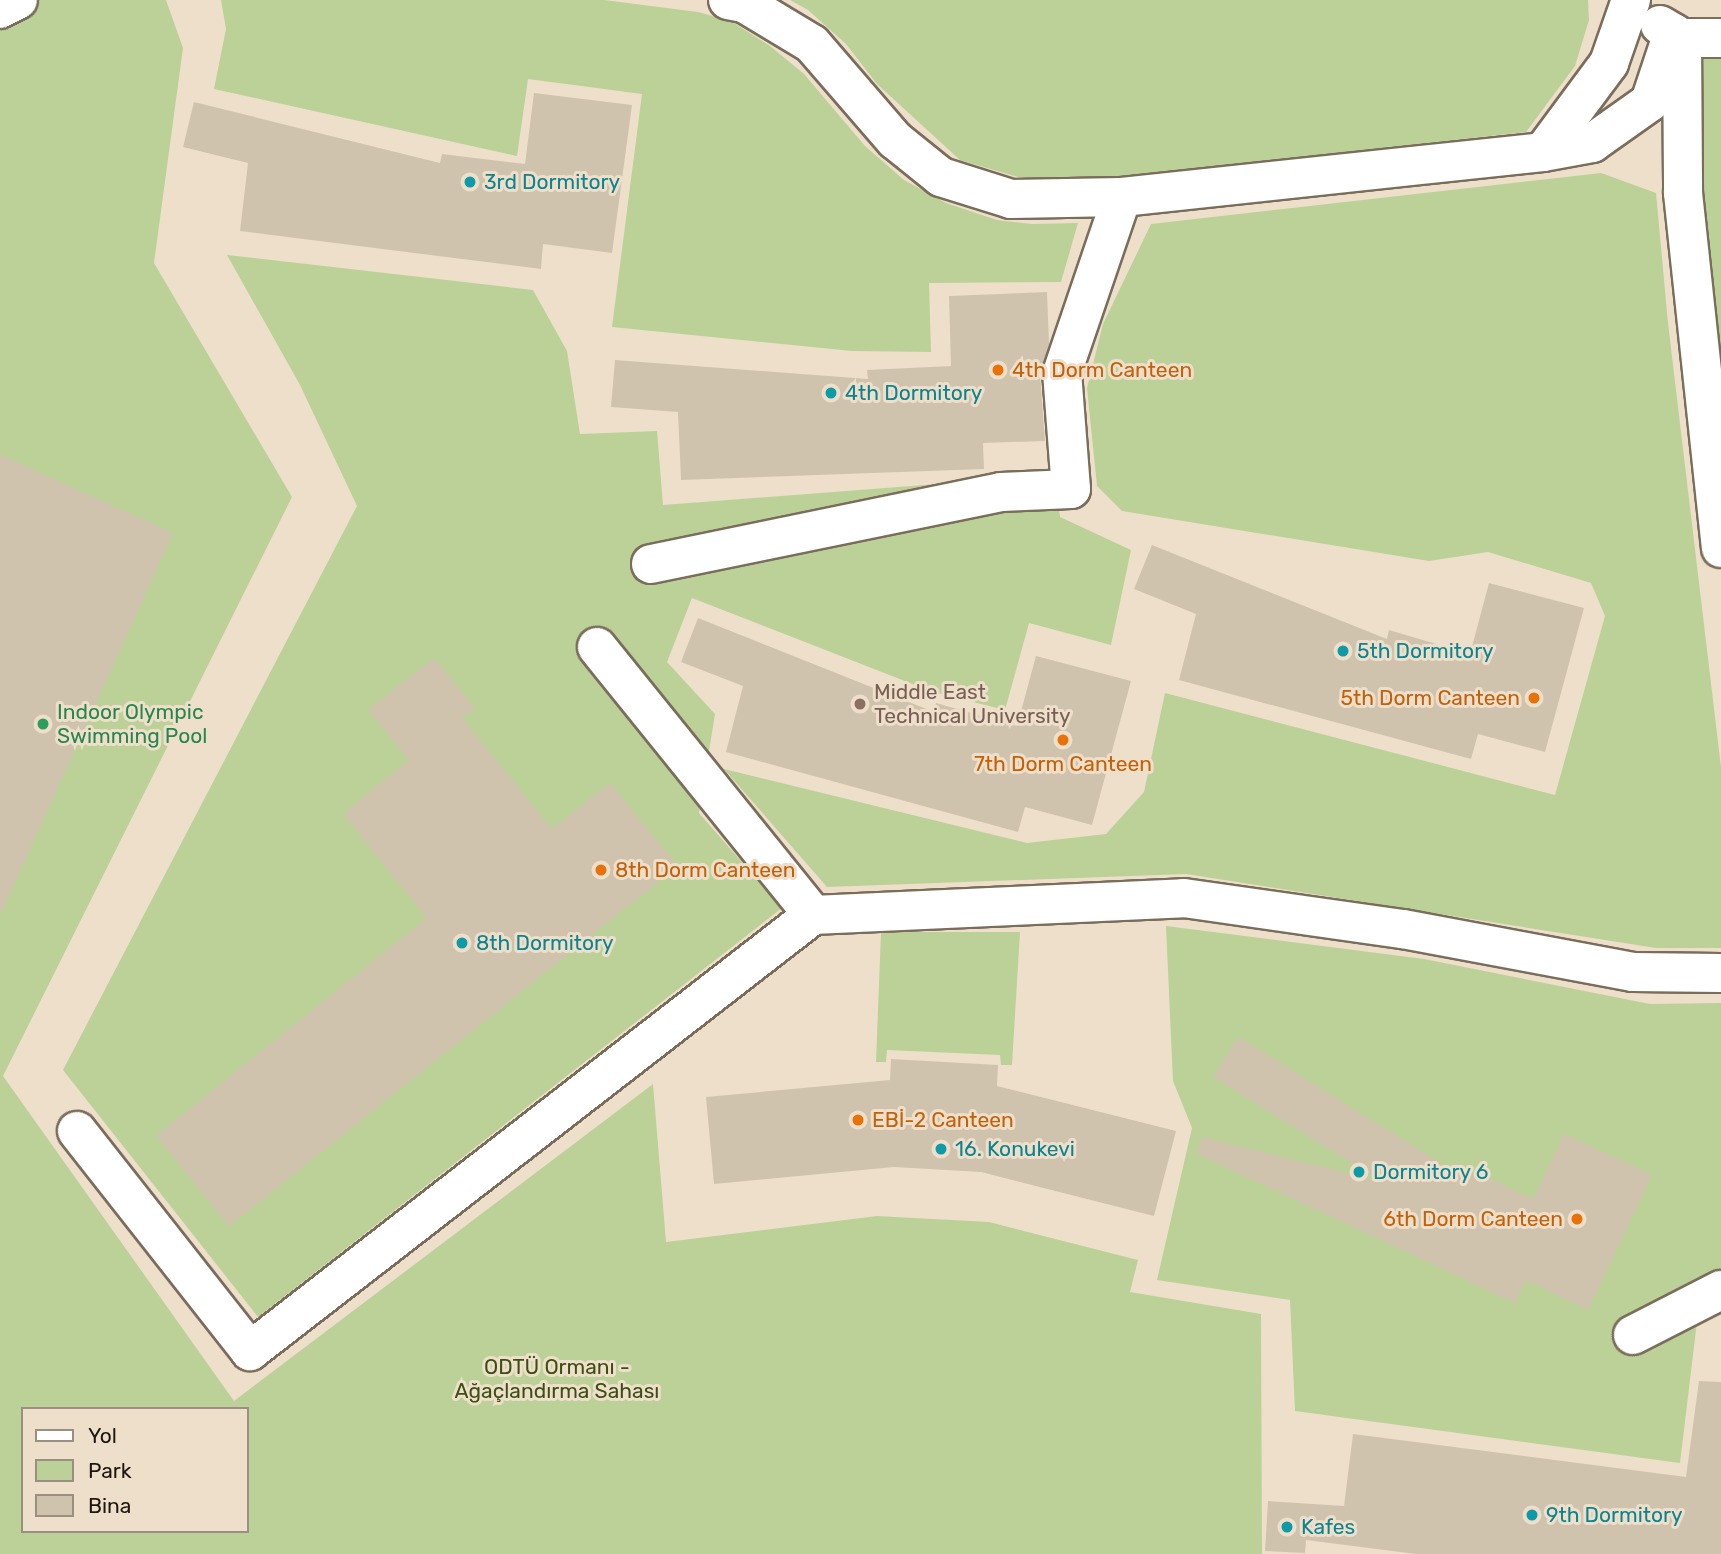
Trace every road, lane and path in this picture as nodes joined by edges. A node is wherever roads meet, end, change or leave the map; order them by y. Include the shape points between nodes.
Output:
1 (19, 0) edge
2 (728, 0) edge
3 (1631, 0) edge
4 (1639, 0) edge
5 (0, 9) edge
6 (1678, 36) junction
7 (1721, 38) edge
8 (1543, 152) junction
9 (1122, 197) junction
10 (1721, 548) edge
11 (651, 564) dead end
12 (597, 647) dead end
13 (813, 915) junction
14 (1721, 972) edge
15 (77, 1131) dead end
16 (1721, 1290) edge
17 (1633, 1335) dead end

1 - 5 street
2 - 9 street via 744,3 812,44 895,140 941,177 1011,199
3 - 8 street via 1609,63
4 - 6 street via 1646,12
6 - 7 street
6 - 8 street via 1650,102 1592,143
6 - 10 street via 1684,193
8 - 9 street
9 - 11 street via 1062,373 1071,489 1001,492
12 - 13 street
13 - 14 street via 1184,898 1403,929 1633,972
13 - 15 street via 250,1351
16 - 17 street

